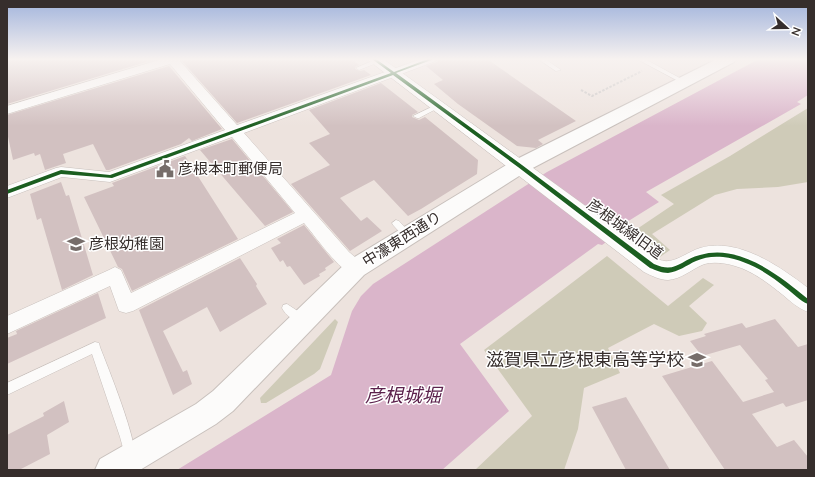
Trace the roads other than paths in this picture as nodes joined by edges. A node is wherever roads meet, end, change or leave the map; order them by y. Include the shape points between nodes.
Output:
1 (97, 81) edge
2 (192, 81) edge
3 (366, 81) edge
4 (403, 81) edge
5 (684, 82) edge
6 (438, 106) junction
7 (7, 110) edge
8 (417, 116) dead end
9 (233, 131) junction
10 (520, 166) junction
11 (7, 192) edge
12 (307, 214) junction
13 (356, 268) junction
14 (808, 302) edge
15 (7, 325) edge
16 (7, 389) edge
17 (121, 464) edge

1 - 7 street
2 - 9 street
3 - 9 street via 290,112
4 - 6 street, 彦根城線旧道
5 - 10 main road, 中濠東西通り
6 - 8 lane
6 - 10 street, 彦根城線旧道
9 - 11 street via 110,177 61,172
9 - 12 street
10 - 13 main road, 中濠東西通り via 402,229
10 - 14 street, 彦根城線旧道 via 652,266 672,271 695,259 707,255 720,255 749,262 766,270
12 - 13 street via 343,257
12 - 15 street via 126,305 115,275
13 - 17 main road, 中濠東西通り via 295,314 223,401 206,414
16 - 17 lane via 95,347 126,437

